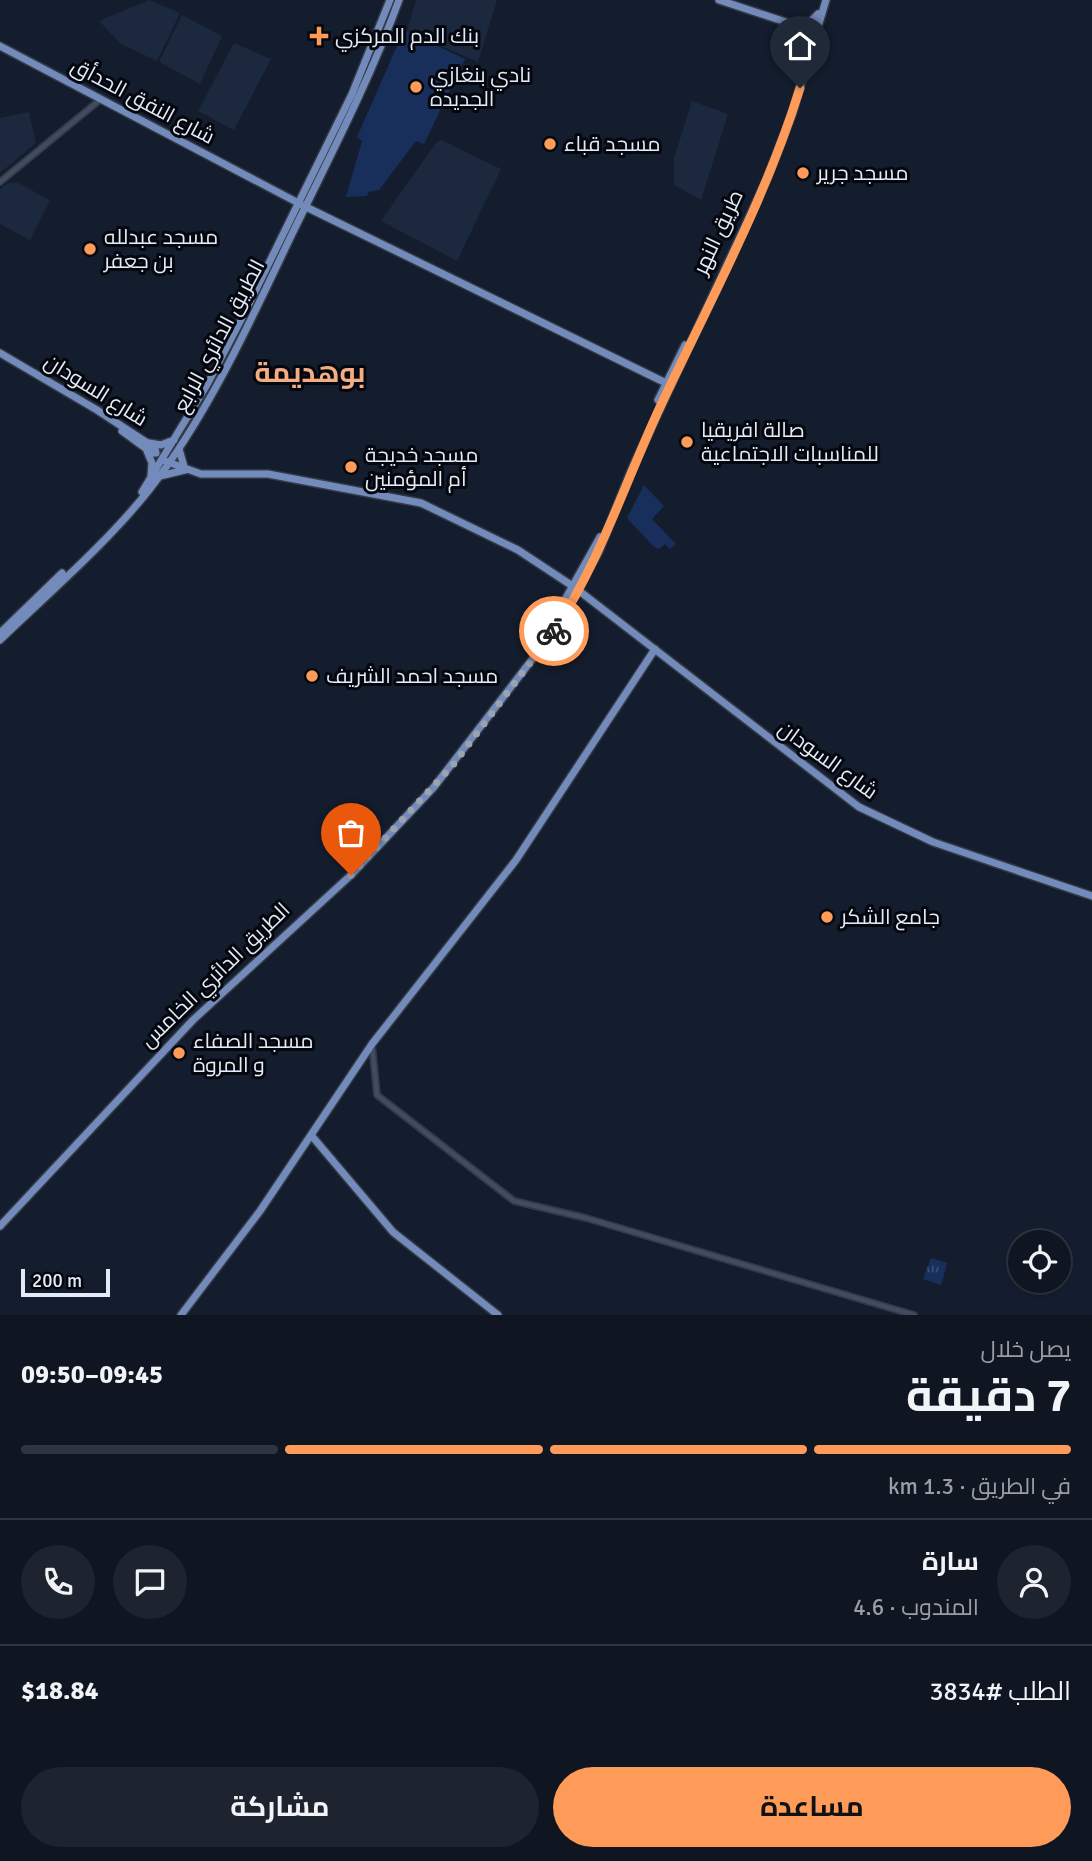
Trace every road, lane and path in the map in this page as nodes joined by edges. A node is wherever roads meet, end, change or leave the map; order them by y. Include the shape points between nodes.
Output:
1 (390, 0) edge
2 (399, 0) edge
3 (719, 0) edge
4 (734, 0) edge
5 (823, 0) edge
6 (818, 14) junction
7 (801, 25) junction
8 (814, 29) junction
9 (810, 42) junction
10 (0, 46) edge
11 (101, 99) junction
12 (0, 181) edge
13 (311, 189) junction
14 (285, 195) junction
15 (308, 206) junction
16 (296, 219) junction
17 (0, 355) edge
18 (664, 383) junction
19 (144, 443) junction
20 (177, 443) junction
21 (165, 461) junction
22 (185, 470) junction
23 (627, 470) joint
24 (160, 476) junction
25 (151, 479) junction
26 (606, 532) joint
27 (586, 570) junction
28 (559, 576) junction
29 (576, 589) junction
30 (594, 602) junction
31 (566, 606) junction
32 (0, 633) edge
33 (0, 640) edge
34 (655, 649) junction
35 (1092, 896) edge
36 (372, 1044) junction
37 (311, 1135) junction
38 (0, 1224) edge
39 (181, 1315) edge
40 (498, 1315) edge
41 (914, 1315) edge

1 - 13 main road, الطريق الدائري الرابع
2 - 13 main road, الطريق الدائري الرابع via 374,65
3 - 7 main road
4 - 7 main road
5 - 6 main road, طريق النهر
5 - 26 main road, طريق النهر via 792,114 772,167
6 - 7 main road
6 - 8 main road, طريق النهر
7 - 8 main road
7 - 9 main road
8 - 9 main road, طريق النهر
9 - 18 main road, طريق النهر via 767,166
10 - 11 main road, شارع النفق الحدأق
11 - 12 street
11 - 14 main road, شارع النفق الحدأق
13 - 14 main road
13 - 15 main road, الطريق الدائري الرابع
13 - 15 main road via 314,200
14 - 15 main road, شارع النفق الحدأق
14 - 16 main road
15 - 16 main road, الطريق الدائري الرابع
15 - 16 main road
15 - 18 main road, شارع النفق الحدأق
16 - 20 main road, الطريق الدائري الرابع
17 - 19 main road, شارع السودان
18 - 23 main road, طريق النهر
19 - 20 main road
19 - 25 main road via 151,459
20 - 21 main road, الطريق الدائري الرابع
20 - 22 main road
21 - 22 main road, شارع السودان
21 - 24 main road, الطريق الدائري الرابع
21 - 25 main road, الطريق الدائري الرابع
22 - 24 main road
22 - 28 main road, شارع السودان via 206,475 268,474 421,503 518,550
23 - 27 main road, الطريق الدائري الخامس
24 - 33 main road, الطريق الدائري الرابع
25 - 32 main road, الطريق الدائري الرابع via 133,503
26 - 27 main road, الطريق الدائري الخامس
27 - 28 main road
27 - 29 main road, الطريق الدائري الخامس
27 - 30 main road via 585,587
28 - 29 main road, شارع السودان
28 - 31 main road via 565,586
29 - 30 main road, شارع السودان
29 - 31 main road, الطريق الدائري الخامس
30 - 31 main road
30 - 34 main road, شارع السودان
31 - 38 main road, الطريق الدائري الخامس via 472,742 388,834 344,881 193,1020
34 - 35 main road, شارع السودان via 859,807 911,833
34 - 36 main road via 523,850
36 - 37 main road
36 - 41 street via 377,1095 514,1201 586,1217
37 - 39 main road
37 - 40 main road via 393,1232

